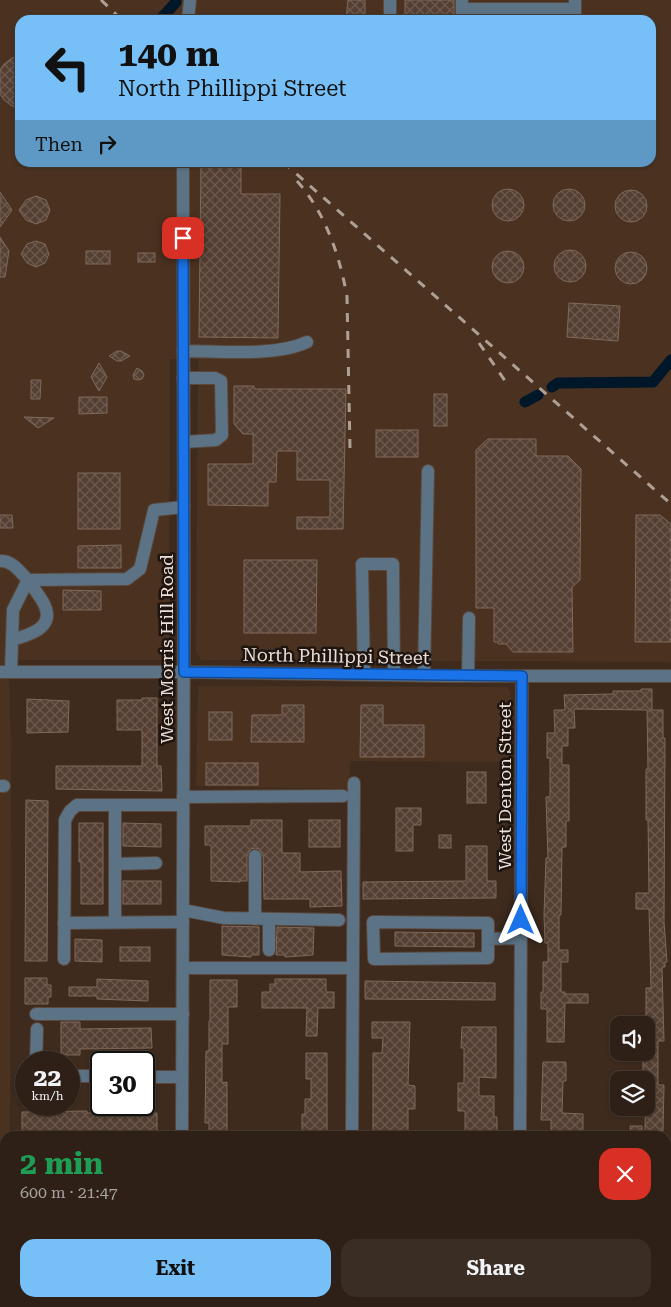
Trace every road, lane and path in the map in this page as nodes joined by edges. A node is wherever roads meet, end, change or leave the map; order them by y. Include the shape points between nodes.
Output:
1 (190, 0) edge
2 (390, 0) edge
3 (462, 10) edge
4 (575, 10) edge
5 (188, 15) edge
6 (390, 15) edge
7 (183, 167) edge
8 (307, 342) dead end
9 (183, 351) junction
10 (183, 378) junction
11 (184, 442) junction
12 (428, 471) dead end
13 (184, 508) junction
14 (0, 561) edge
15 (28, 580) junction
16 (469, 618) dead end
17 (12, 640) junction
18 (6, 672) edge
19 (184, 672) junction
20 (364, 674) junction
21 (394, 675) junction
22 (424, 675) junction
23 (468, 676) junction
24 (522, 676) junction
25 (671, 676) edge
26 (354, 783) dead end
27 (343, 796) dead end
28 (183, 801) junction
29 (114, 805) junction
30 (255, 856) dead end
31 (156, 863) dead end
32 (114, 864) junction
33 (183, 916) junction
34 (255, 919) junction
35 (269, 919) junction
36 (339, 920) dead end
37 (64, 922) junction
38 (114, 922) junction
39 (521, 938) junction
40 (488, 939) junction
41 (269, 950) dead end
42 (64, 958) dead end
43 (183, 968) junction
44 (353, 968) junction
45 (36, 1014) dead end
46 (183, 1014) junction
47 (37, 1029) dead end
48 (36, 1051) edge
49 (155, 1077) edge
50 (182, 1077) junction
51 (182, 1131) edge
52 (352, 1131) edge
53 (520, 1131) edge

1 - 5 street
2 - 6 street
3 - 4 street
7 - 9 street, West Morris Hill Road
8 - 9 street via 294,348 249,352
9 - 10 street, West Morris Hill Road
10 - 11 street, West Morris Hill Road
10 - 11 street via 215,378 221,381 222,426 222,435 216,440
11 - 13 street, West Morris Hill Road
12 - 22 street
13 - 15 street via 154,510 140,569 126,578
13 - 19 street, West Morris Hill Road
14 - 15 street via 14,565
15 - 17 street via 13,610
15 - 17 street via 43,603 45,622 36,632
16 - 23 street
17 - 18 street
18 - 19 street, North Phillippi Street
19 - 20 street, North Phillippi Street
19 - 28 street, West Morris Hill Road
20 - 21 street, North Phillippi Street
20 - 21 street via 362,564 393,564
21 - 22 street, North Phillippi Street
22 - 23 street, North Phillippi Street
23 - 24 street, North Phillippi Street
24 - 25 street, North Phillippi Street
24 - 39 street, West Denton Street
26 - 44 street
27 - 28 street
28 - 29 street
28 - 33 street, West Morris Hill Road
29 - 32 street
29 - 37 street via 77,805 65,820
30 - 34 street
31 - 32 street
32 - 38 street
33 - 34 street
33 - 38 street
33 - 43 street, West Morris Hill Road
34 - 35 street
35 - 36 street
35 - 41 street
37 - 38 street
37 - 42 street
39 - 40 street
39 - 53 street, West Denton Street
40 - 40 street via 488,923 373,922 374,959 488,958
43 - 44 street
43 - 46 street, West Morris Hill Road
44 - 52 street
45 - 46 street
46 - 50 street, West Morris Hill Road
47 - 48 street
49 - 50 street
50 - 51 street, West Morris Hill Road

